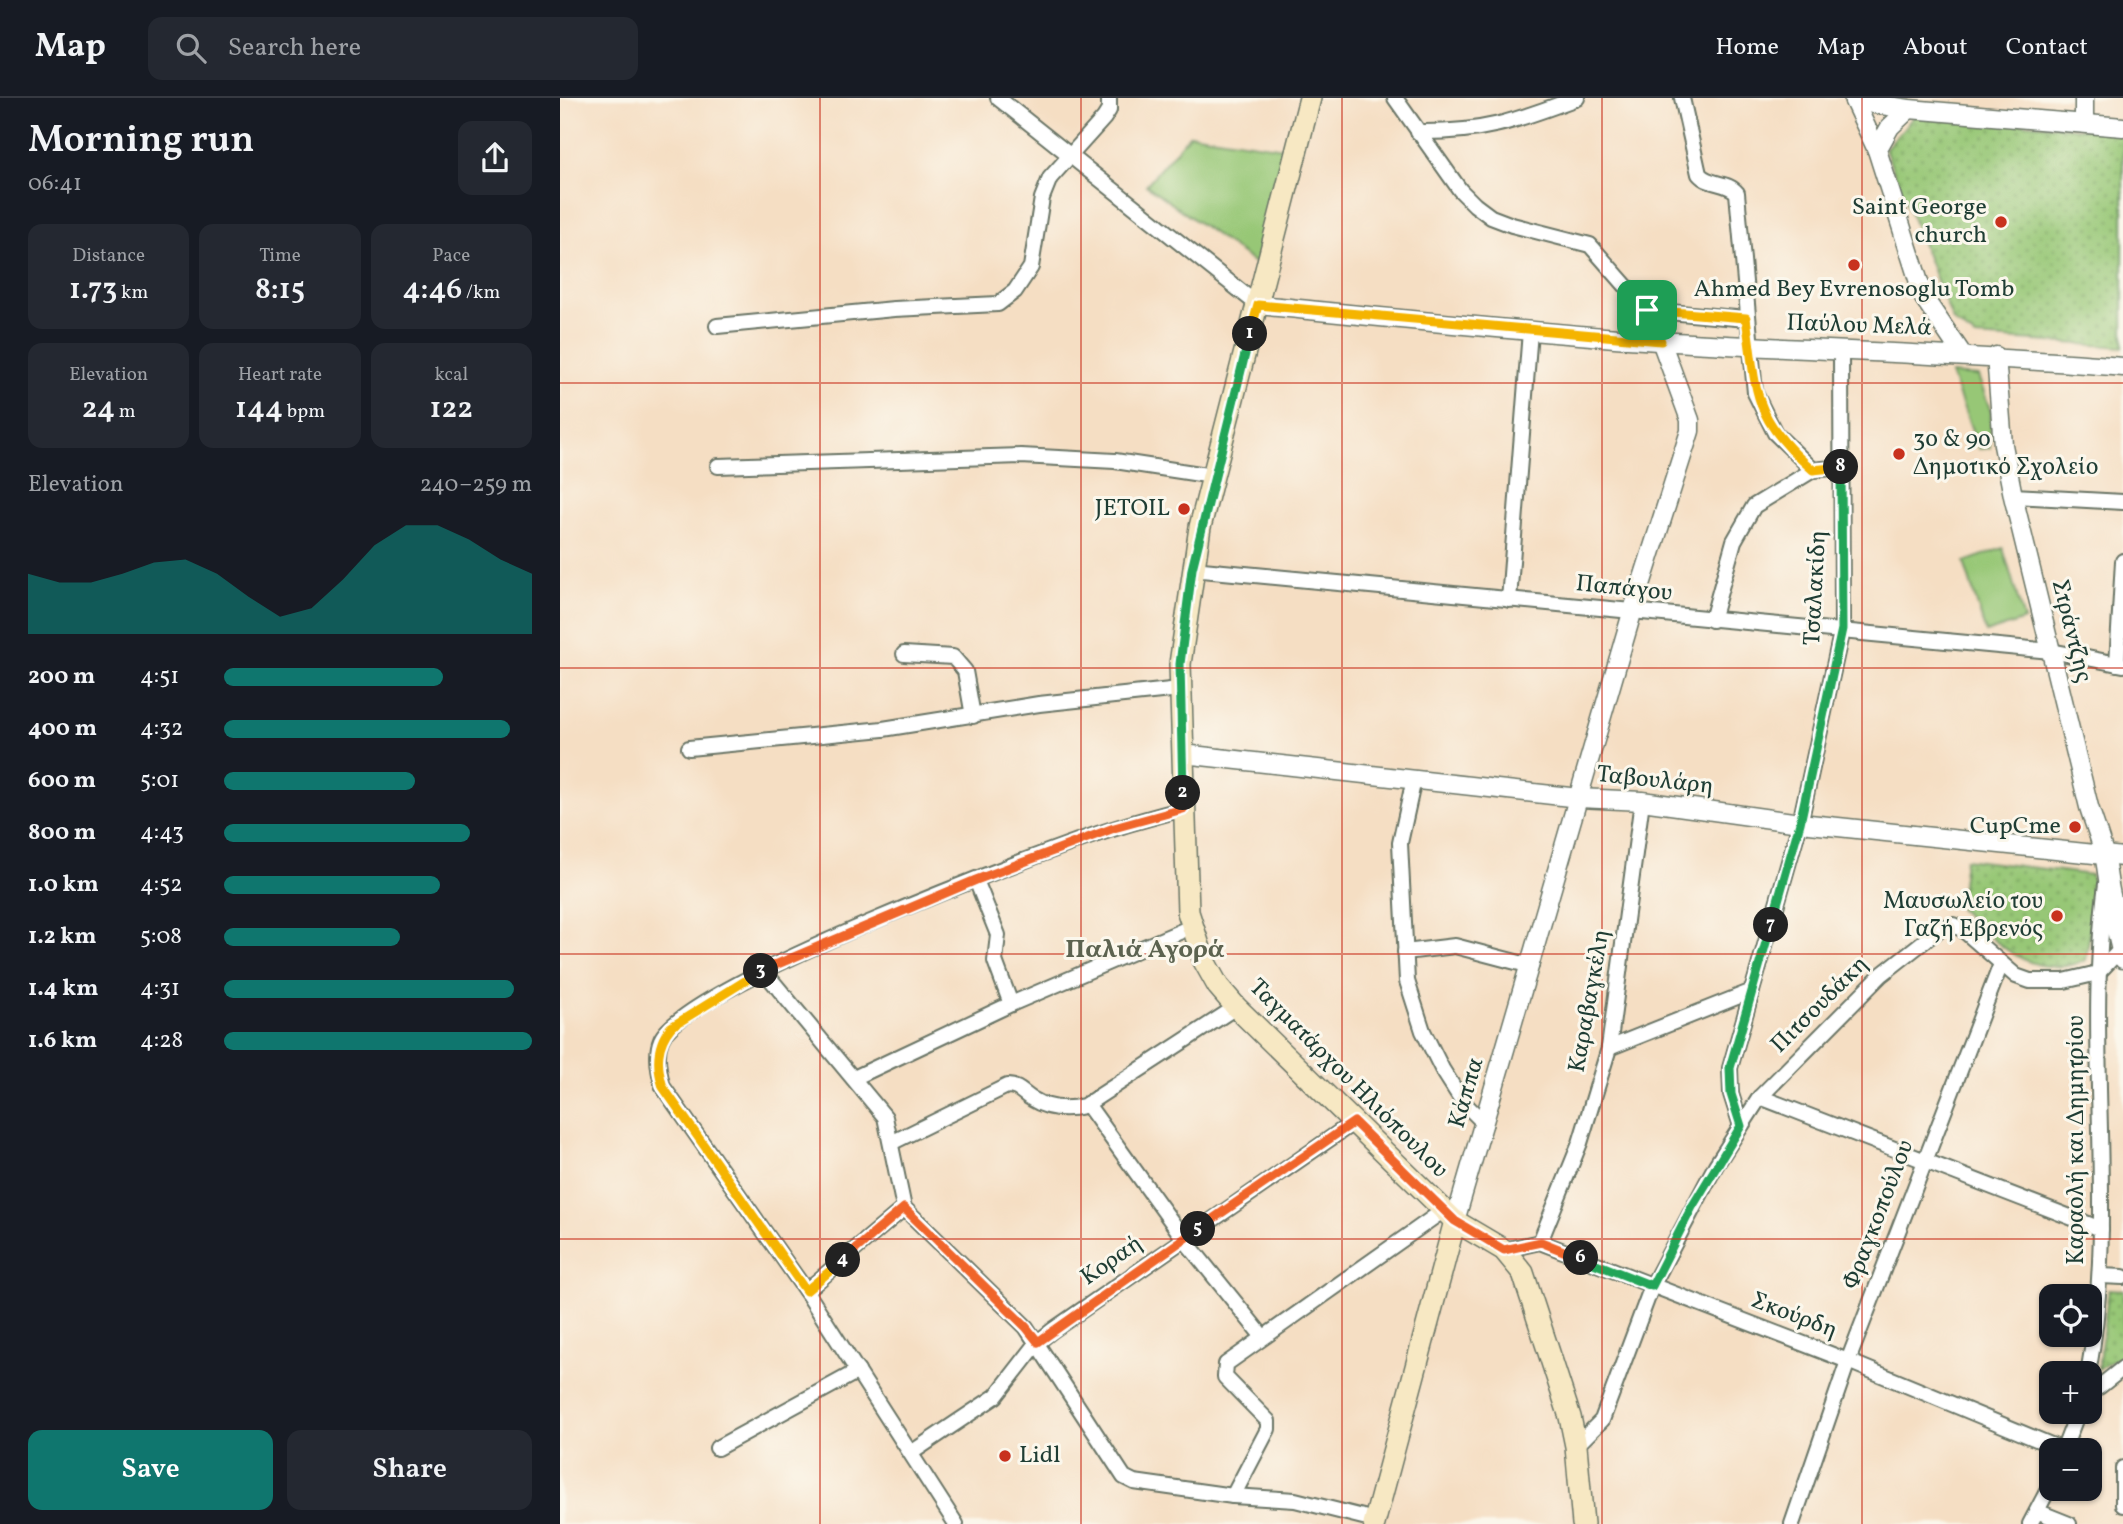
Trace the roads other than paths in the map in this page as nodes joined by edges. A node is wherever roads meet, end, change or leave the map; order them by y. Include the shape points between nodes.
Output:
1 (998, 98) edge
2 (1109, 98) edge
3 (1310, 98) edge
4 (1395, 98) edge
5 (1577, 98) edge
6 (1682, 98) edge
7 (2084, 98) edge
8 (1851, 99) edge
9 (1909, 109) junction
10 (2084, 123) junction
11 (2123, 127) edge
12 (1418, 132) junction
13 (1877, 150) junction
14 (1072, 156) junction
15 (1258, 305) junction
16 (1647, 310) junction
17 (1746, 318) junction
18 (717, 326) dead end
19 (1530, 331) junction
20 (1661, 341) junction
21 (1750, 345) junction
22 (1841, 352) junction
23 (1962, 354) junction
24 (1996, 356) junction
25 (2123, 368) edge
26 (718, 466) dead end
27 (1842, 467) junction
28 (1813, 470) junction
29 (1213, 476) junction
30 (2013, 496) junction
31 (2123, 502) edge
32 (2123, 561) edge
33 (1192, 569) junction
34 (1509, 600) junction
35 (1632, 613) junction
36 (1712, 620) junction
37 (1842, 629) junction
38 (2051, 651) junction
39 (904, 654) dead end
40 (2120, 664) edge
41 (1180, 689) junction
42 (973, 716) junction
43 (689, 748) dead end
44 (1183, 754) junction
45 (1414, 779) junction
46 (1579, 798) junction
47 (1642, 801) junction
48 (1183, 809) junction
49 (1800, 823) junction
50 (2104, 856) junction
51 (2123, 857) edge
52 (2106, 879) junction
53 (976, 880) junction
54 (2120, 918) edge
55 (1191, 927) junction
56 (2099, 947) junction
57 (1405, 952) junction
58 (2121, 954) edge
59 (2001, 964) junction
60 (1531, 966) junction
61 (763, 970) junction
62 (2098, 973) junction
63 (1752, 991) junction
64 (1011, 1004) junction
65 (1236, 1007) junction
66 (1609, 1048) junction
67 (854, 1077) junction
68 (1760, 1097) junction
69 (1087, 1104) junction
70 (1354, 1122) junction
71 (1485, 1124) junction
72 (1741, 1126) junction
73 (891, 1143) junction
74 (1923, 1162) junction
75 (904, 1208) junction
76 (1449, 1215) junction
77 (2101, 1230) junction
78 (1184, 1238) junction
79 (1541, 1242) junction
80 (1504, 1250) junction
81 (2101, 1276) junction
82 (2123, 1277) edge
83 (1652, 1286) junction
84 (806, 1291) junction
85 (1263, 1337) junction
86 (1038, 1342) junction
87 (2090, 1361) edge
88 (1848, 1362) junction
89 (2123, 1368) edge
90 (858, 1371) junction
91 (2102, 1385) edge
92 (2039, 1440) edge
93 (1576, 1446) junction
94 (717, 1448) dead end
95 (911, 1453) junction
96 (2123, 1468) edge
97 (1233, 1496) junction
98 (2043, 1501) edge
99 (2123, 1505) edge
100 (2035, 1518) edge
101 (1375, 1522) edge
102 (956, 1524) edge
103 (1583, 1524) edge
104 (1792, 1524) edge
105 (2069, 1524) edge

1 - 14 street
2 - 14 street via 1104,118
3 - 15 main road, Ταγματάρχου Ηλιόπουλου
4 - 12 street
5 - 12 street via 1505,125 1453,133
6 - 17 street via 1699,174 1737,192
7 - 10 street
8 - 9 street
8 - 13 street
9 - 10 street
9 - 13 street
10 - 11 street
12 - 16 street via 1475,205 1512,225 1590,245
13 - 23 street via 1924,298
14 - 15 street
14 - 18 street via 1045,187 1025,280 998,304
15 - 19 street, Παύλου Μελά
15 - 29 main road, Ταγματάρχου Ηλιόπουλου
16 - 17 street
16 - 20 street
17 - 21 street
19 - 20 street, Παύλου Μελά
19 - 34 street
20 - 21 street, Παύλου Μελά
20 - 35 street, Κάππα via 1690,431
21 - 22 street, Παύλου Μελά
21 - 28 street via 1758,403 1775,433
22 - 23 street, Παύλου Μελά
22 - 27 street, Τσαλακίδη
23 - 24 street, Παύλου Μελά
24 - 25 street, Παύλου Μελά
24 - 30 street, Στράντζης via 2003,445
26 - 29 street via 1021,456 1115,461
27 - 28 street
27 - 37 street, Τσαλακίδη
28 - 36 street via 1763,499 1747,514 1731,551
29 - 33 main road, Ταγματάρχου Ηλιόπουλου
30 - 31 street
30 - 38 street, Στράντζης
32 - 40 street
33 - 34 street, Παπάγου
33 - 41 main road, Ταγματάρχου Ηλιόπουλου
34 - 35 street, Παπάγου
35 - 36 street, Παπάγου
35 - 46 street, Κάππα
36 - 37 street, Παπάγου
37 - 38 street, Παπάγου
37 - 49 street, Τσαλακίδη
38 - 40 street, Παπάγου
38 - 50 street, Στράντζης
39 - 42 street via 953,657 965,671
41 - 42 street
41 - 44 main road, Ταγματάρχου Ηλιόπουλου
42 - 43 street
44 - 45 street, Ταβουλάρη
44 - 48 main road, Ταγματάρχου Ηλιόπουλου
45 - 46 street, Ταβουλάρη
45 - 57 street via 1400,843
46 - 47 street, Ταβουλάρη
46 - 60 street, Κάππα
47 - 49 street, Ταβουλάρη
47 - 66 street, Καραβαγκέλη
48 - 53 street via 1114,828
48 - 55 main road, Ταγματάρχου Ηλιόπουλου via 1184,882
49 - 50 street, Ταβουλάρη
49 - 63 street, Τσαλακίδη
50 - 51 street, Ταβουλάρη
50 - 52 street, Στράντζης
52 - 54 street, Στράντζης
52 - 56 street, Καραολή και Δημητρίου
53 - 61 street
53 - 64 street via 998,935 995,961
54 - 56 street, Καραολή και Δημητρίου
54 - 58 street, Στράντζης
55 - 64 street
55 - 65 main road, Ταγματάρχου Ηλιόπουλου via 1218,986
56 - 62 street, Καραολή και Δημητρίου
57 - 60 street via 1455,946
57 - 71 street via 1412,1002 1432,1049 1463,1102
58 - 62 street
59 - 62 street, Πιτσουδάκη via 2030,981 2064,981
59 - 68 street, Πιτσουδάκη via 1962,929 1953,925 1941,928 1881,975
59 - 74 street, Φραγκοπούλου
60 - 71 street, Κάππα
61 - 67 street
61 - 84 street via 671,1027 661,1039 660,1075 663,1087
62 - 77 street, Καραολή και Δημητρίου
63 - 66 street
63 - 72 street, Τσαλακίδη via 1730,1068 1731,1094
64 - 67 street
65 - 69 street
65 - 70 main road, Ταγματάρχου Ηλιόπουλου
66 - 79 street, Καραβαγκέλη via 1580,1143
67 - 73 street via 885,1117
68 - 72 street, Πιτσουδάκη
68 - 74 street
69 - 73 street via 1072,1109 1045,1105 1017,1087 1007,1086
69 - 78 street
70 - 76 main road, Ταγματάρχου Ηλιόπουλου
70 - 78 street, Κοραή
71 - 76 street, Κάππα
72 - 83 street, Πιτσουδάκη
73 - 75 street
74 - 77 street
74 - 88 street, Φραγκοπούλου
75 - 84 street
75 - 86 street
76 - 80 main road, Ταγματάρχου Ηλιόπουλου
76 - 85 street
76 - 101 main road, Κάππα
77 - 81 street, Καραολή και Δημητρίου
78 - 85 street
78 - 86 street, Κοραή
79 - 80 street
79 - 83 street, Σκούρδη
80 - 93 main road, Ταγματάρχου Ηλιόπουλου via 1530,1286
81 - 82 street
81 - 87 street, Καραολή και Δημητρίου
83 - 88 street, Σκούρδη
83 - 93 street, Πιτσουδάκη via 1602,1420
84 - 90 street
85 - 97 street via 1224,1368 1224,1377 1268,1421
86 - 95 street, Κοραή via 996,1396
86 - 97 street via 1124,1477
88 - 92 street, Σκούρδη
88 - 104 street, Φραγκοπούλου
89 - 91 street
90 - 94 street
90 - 95 street
93 - 103 main road, Ταγματάρχου Ηλιόπουλου
95 - 102 street
96 - 99 street
97 - 101 street via 1295,1500
98 - 100 street
100 - 105 street

